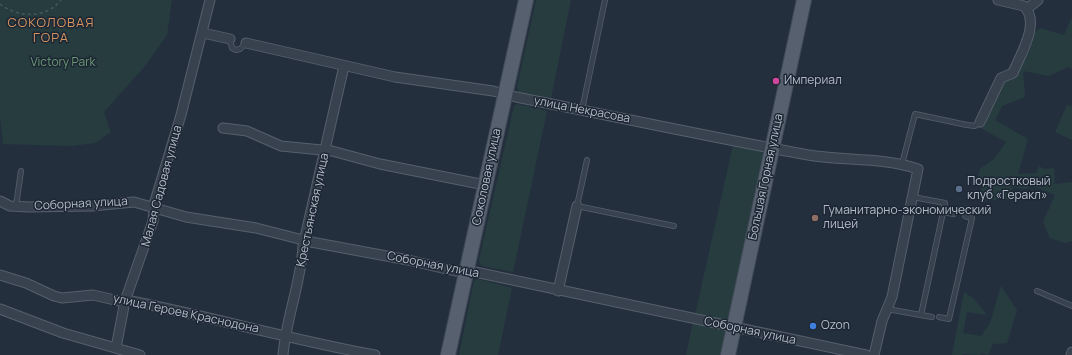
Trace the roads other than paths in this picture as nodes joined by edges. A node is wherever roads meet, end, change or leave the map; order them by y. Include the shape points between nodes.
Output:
1 (210, 0) edge
2 (526, 0) edge
3 (605, 0) edge
4 (804, 0) edge
5 (998, 0) edge
6 (1038, 0) edge
7 (1026, 8) junction
8 (203, 33) junction
9 (230, 39) joint
10 (246, 43) joint
11 (344, 66) junction
12 (505, 94) junction
13 (582, 110) junction
14 (980, 122) joint
15 (223, 128) dead end
16 (772, 148) junction
17 (325, 150) junction
18 (588, 160) dead end
19 (902, 164) junction
20 (21, 171) dead end
21 (484, 185) junction
22 (913, 197) junction
23 (1, 205) edge
24 (16, 206) junction
25 (577, 206) junction
26 (154, 207) junction
27 (943, 212) junction
28 (954, 214) dead end
29 (965, 216) dead end
30 (674, 226) dead end
31 (304, 240) junction
32 (467, 272) junction
33 (0, 275) edge
34 (1037, 290) dead end
35 (558, 291) junction
36 (125, 301) junction
37 (1072, 306) edge
38 (0, 309) edge
39 (887, 309) junction
40 (922, 315) junction
41 (932, 317) dead end
42 (940, 318) dead end
43 (734, 327) junction
44 (285, 336) junction
45 (116, 348) junction
46 (140, 355) edge
47 (283, 355) edge
48 (375, 355) edge
49 (448, 355) edge
50 (728, 355) edge
51 (866, 355) edge
52 (874, 355) edge

1 - 8 street, Малая Садовая улица
2 - 12 main road, Соколовая улица
3 - 13 lane
4 - 16 main road, Большая Горная улица
5 - 7 street
6 - 7 street
7 - 14 street via 1031,25 1013,73 1001,78
8 - 9 street
8 - 26 street, Малая Садовая улица
9 - 10 lane via 232,48 236,50
10 - 11 street, улица Некрасова
11 - 12 street, улица Некрасова via 395,77
11 - 17 street, Крестьянская улица
12 - 13 street, улица Некрасова
12 - 21 main road, Соколовая улица
13 - 16 street, улица Некрасова
14 - 19 lane via 975,126 915,114
15 - 17 street via 247,131 281,146
16 - 19 street, улица Некрасова via 827,158
16 - 43 main road, Большая Горная улица
17 - 21 street
17 - 31 street, Крестьянская улица
18 - 25 lane
19 - 22 street, улица Некрасова via 918,169
20 - 24 lane
21 - 32 main road, Соколовая улица
22 - 27 lane via 945,203
22 - 39 street via 892,297
23 - 24 street, Соборная улица
24 - 26 street, Соборная улица via 92,206 134,202
25 - 30 lane
25 - 35 street
26 - 31 street, Соборная улица via 186,217 256,228
26 - 36 street, Малая Садовая улица via 155,214 146,246
27 - 28 lane
27 - 40 lane
29 - 42 lane via 972,218 949,319
31 - 32 street, Соборная улица
31 - 44 street, Крестьянская улица via 301,268
32 - 35 street, Соборная улица
32 - 49 main road, Соколовая улица
33 - 36 street, улица Героев Краснодона via 26,282 62,298 93,295
34 - 37 lane
35 - 43 street, Соборная улица
36 - 44 street, улица Героев Краснодона via 164,307
36 - 45 street, Малая Садовая улица
38 - 45 street via 63,333
39 - 40 lane
39 - 52 street
40 - 41 lane
43 - 50 main road, Большая Горная улица
43 - 51 street, Соборная улица
44 - 47 street, Крестьянская улица
44 - 48 street, улица Героев Краснодона
45 - 46 street

